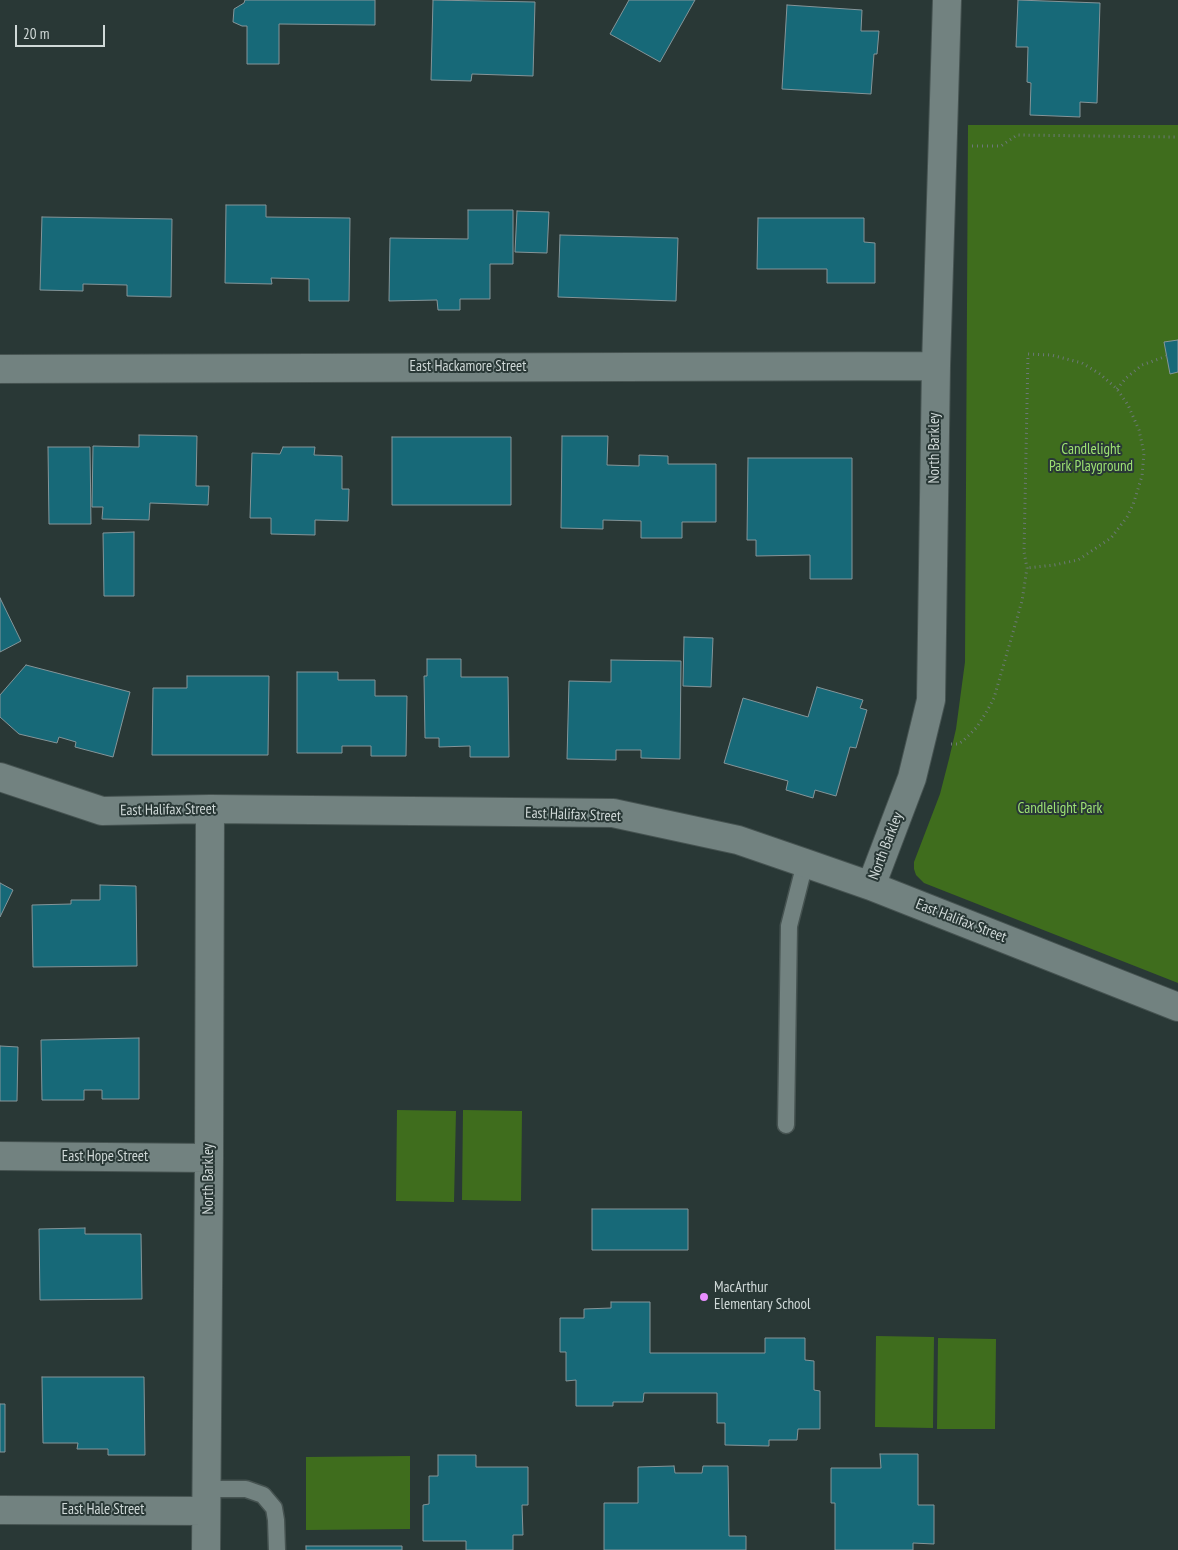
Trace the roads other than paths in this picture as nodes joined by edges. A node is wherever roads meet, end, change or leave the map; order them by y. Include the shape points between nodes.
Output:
1 (947, 0) edge
2 (936, 366) junction
3 (0, 369) edge
4 (0, 777) edge
5 (210, 809) junction
6 (806, 864) junction
7 (871, 886) junction
8 (1178, 1006) edge
9 (786, 1124) dead end
10 (0, 1156) edge
11 (209, 1158) junction
12 (205, 1500) junction
13 (0, 1510) edge
14 (206, 1550) edge
15 (277, 1550) edge

1 - 2 street, North Barkley
2 - 3 street, East Hackamore Street
2 - 7 street, North Barkley via 931,700 912,778
4 - 5 street, East Halifax Street via 102,812
5 - 6 street, East Halifax Street via 613,814 738,840
5 - 11 street, North Barkley
6 - 7 street, East Halifax Street
6 - 9 lane via 788,926
7 - 8 street, East Halifax Street
10 - 11 street, East Hope Street
11 - 12 street, North Barkley
12 - 13 street, East Hale Street
12 - 14 street, North Barkley
12 - 15 lane via 246,1489 262,1495 274,1508

